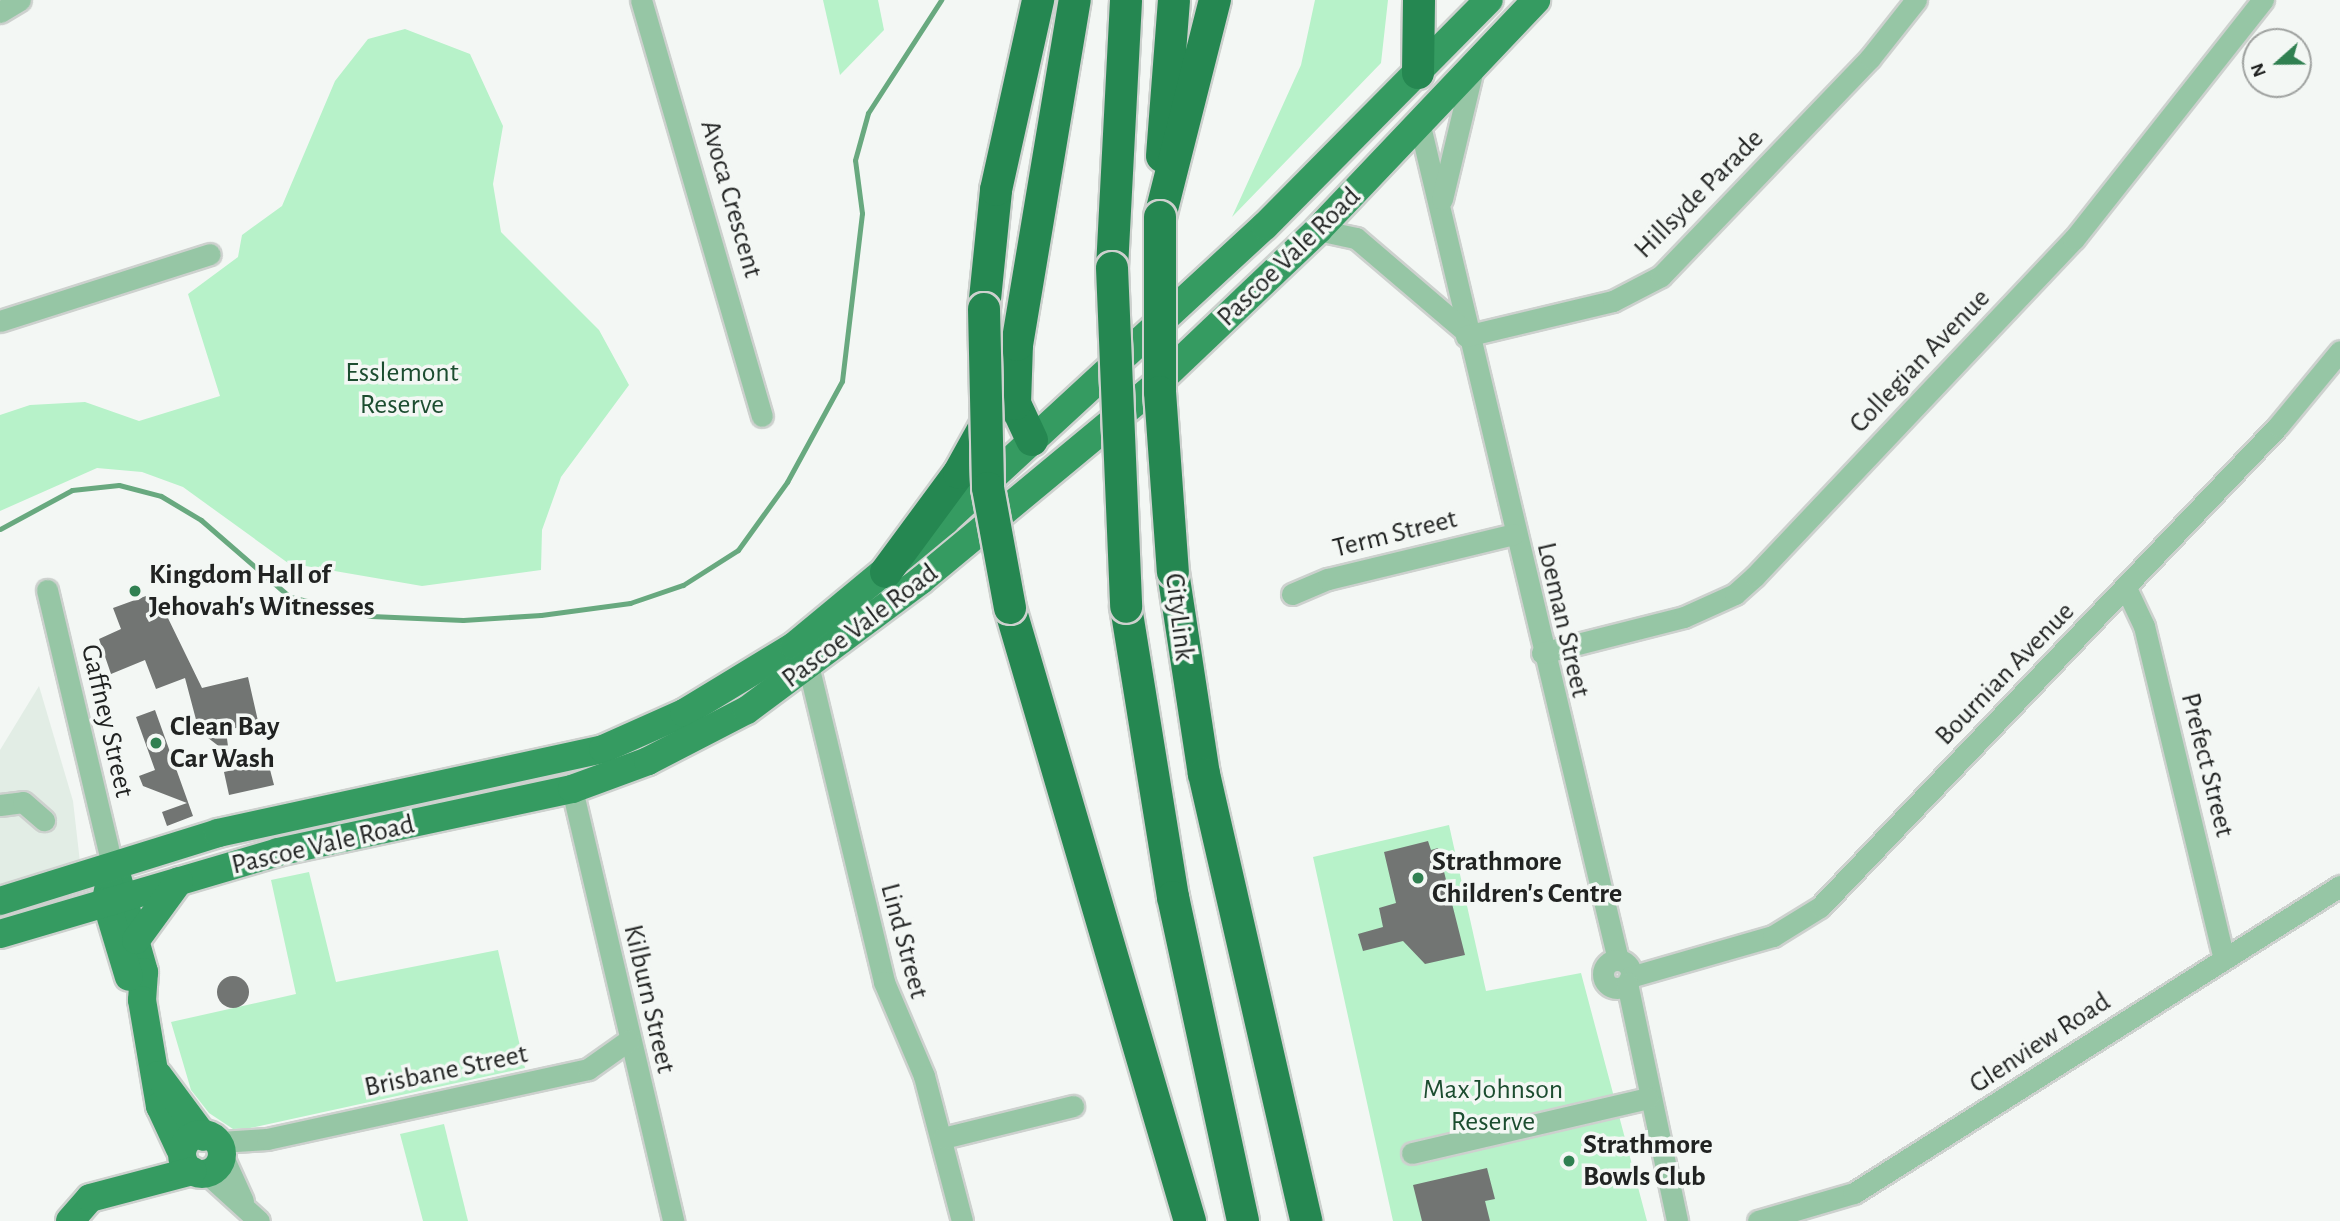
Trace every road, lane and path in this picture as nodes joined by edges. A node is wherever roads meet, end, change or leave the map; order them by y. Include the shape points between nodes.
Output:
1 (641, 0) edge
2 (1038, 0) edge
3 (1075, 0) edge
4 (1126, 0) edge
5 (1174, 0) edge
6 (1214, 0) edge
7 (1419, 0) edge
8 (1489, 0) edge
9 (1536, 0) edge
10 (1916, 0) edge
11 (2263, 0) edge
12 (1473, 69) junction
13 (1418, 73) junction
14 (1420, 127) junction
15 (1440, 209) junction
16 (1160, 217) junction
17 (1318, 230) junction
18 (211, 254) dead end
19 (0, 321) edge
20 (1466, 334) junction
21 (1017, 345) junction
22 (2339, 354) edge
23 (762, 416) dead end
24 (1032, 440) junction
25 (1073, 456) junction
26 (1514, 534) junction
27 (886, 572) junction
28 (2126, 588) junction
29 (47, 590) dead end
30 (1292, 594) dead end
31 (1542, 653) junction
32 (809, 668) junction
33 (572, 789) junction
34 (0, 805) edge
35 (44, 820) dead end
36 (112, 865) junction
37 (178, 881) junction
38 (2340, 886) edge
39 (116, 898) junction
40 (0, 901) edge
41 (0, 933) edge
42 (136, 940) junction
43 (2224, 958) junction
44 (1621, 973) junction
45 (142, 1000) junction
46 (629, 1040) junction
47 (1648, 1098) junction
48 (1073, 1106) dead end
49 (943, 1138) junction
50 (1412, 1153) dead end
51 (191, 1156) junction
52 (252, 1216) edge
53 (70, 1221) edge
54 (673, 1221) edge
55 (962, 1221) edge
56 (1190, 1221) edge
57 (1243, 1221) edge
58 (1306, 1221) edge
59 (1677, 1221) edge
60 (1758, 1221) edge

1 - 23 street, Avoca Crescent
2 - 56 highway, bridge via 996,190 984,309 988,488 1010,608
3 - 21 highway
4 - 57 highway, CityLink, bridge via 1112,268 1126,607 1173,897
5 - 16 highway, CityLink
6 - 16 highway
7 - 13 highway
8 - 13 main road, Pascoe Vale Road
9 - 12 main road, Pascoe Vale Road
10 - 20 street, Hillsyde Parade via 1870,58 1661,276 1613,301
11 - 31 street, Collegian Avenue via 2074,239 1755,576 1735,594 1684,617
12 - 14 main road, Pascoe Vale Road
12 - 15 street
13 - 14 main road
13 - 24 main road, Pascoe Vale Road via 1265,226
14 - 15 street, Loeman Street
14 - 17 main road, Pascoe Vale Road
15 - 20 street, Loeman Street
16 - 58 highway, CityLink, bridge via 1160,392 1173,572 1204,774
17 - 20 street via 1356,238
17 - 25 main road, Pascoe Vale Road
18 - 19 street
20 - 26 street, Loeman Street
21 - 24 highway via 1015,404
21 - 27 highway via 981,441
22 - 28 street, Bournian Avenue
24 - 25 main road
24 - 27 main road, Pascoe Vale Road
25 - 32 main road, Pascoe Vale Road
26 - 30 street, Term Street via 1328,579
26 - 31 street, Loeman Street
27 - 36 main road, Pascoe Vale Road via 794,646 684,713 603,749 218,833
28 - 43 street, Prefect Street via 2144,625
28 - 44 street, Bournian Avenue via 1820,908 1773,936
29 - 36 street, Gaffney Street
31 - 44 street, Loeman Street via 1605,923
32 - 33 main road, Pascoe Vale Road via 695,739
32 - 49 street, Lind Street via 884,982
33 - 37 main road, Pascoe Vale Road via 278,852
33 - 46 street, Kilburn Street
34 - 35 street via 23,802
36 - 39 main road
36 - 40 main road, Pascoe Vale Road
37 - 39 main road, Pascoe Vale Road
37 - 42 main road
38 - 43 street, Glenview Road
39 - 41 main road, Pascoe Vale Road
39 - 42 main road
39 - 45 main road via 125,971
42 - 45 main road
43 - 60 street, Glenview Road via 1854,1193
44 - 47 street, Loeman Street
45 - 51 main road via 158,1075
46 - 51 street, Brisbane Street via 588,1069
46 - 54 street, Kilburn Street
47 - 50 street
47 - 59 street, Loeman Street
48 - 49 street
49 - 55 street, Lind Street
51 - 52 street
51 - 53 main road via 90,1198

